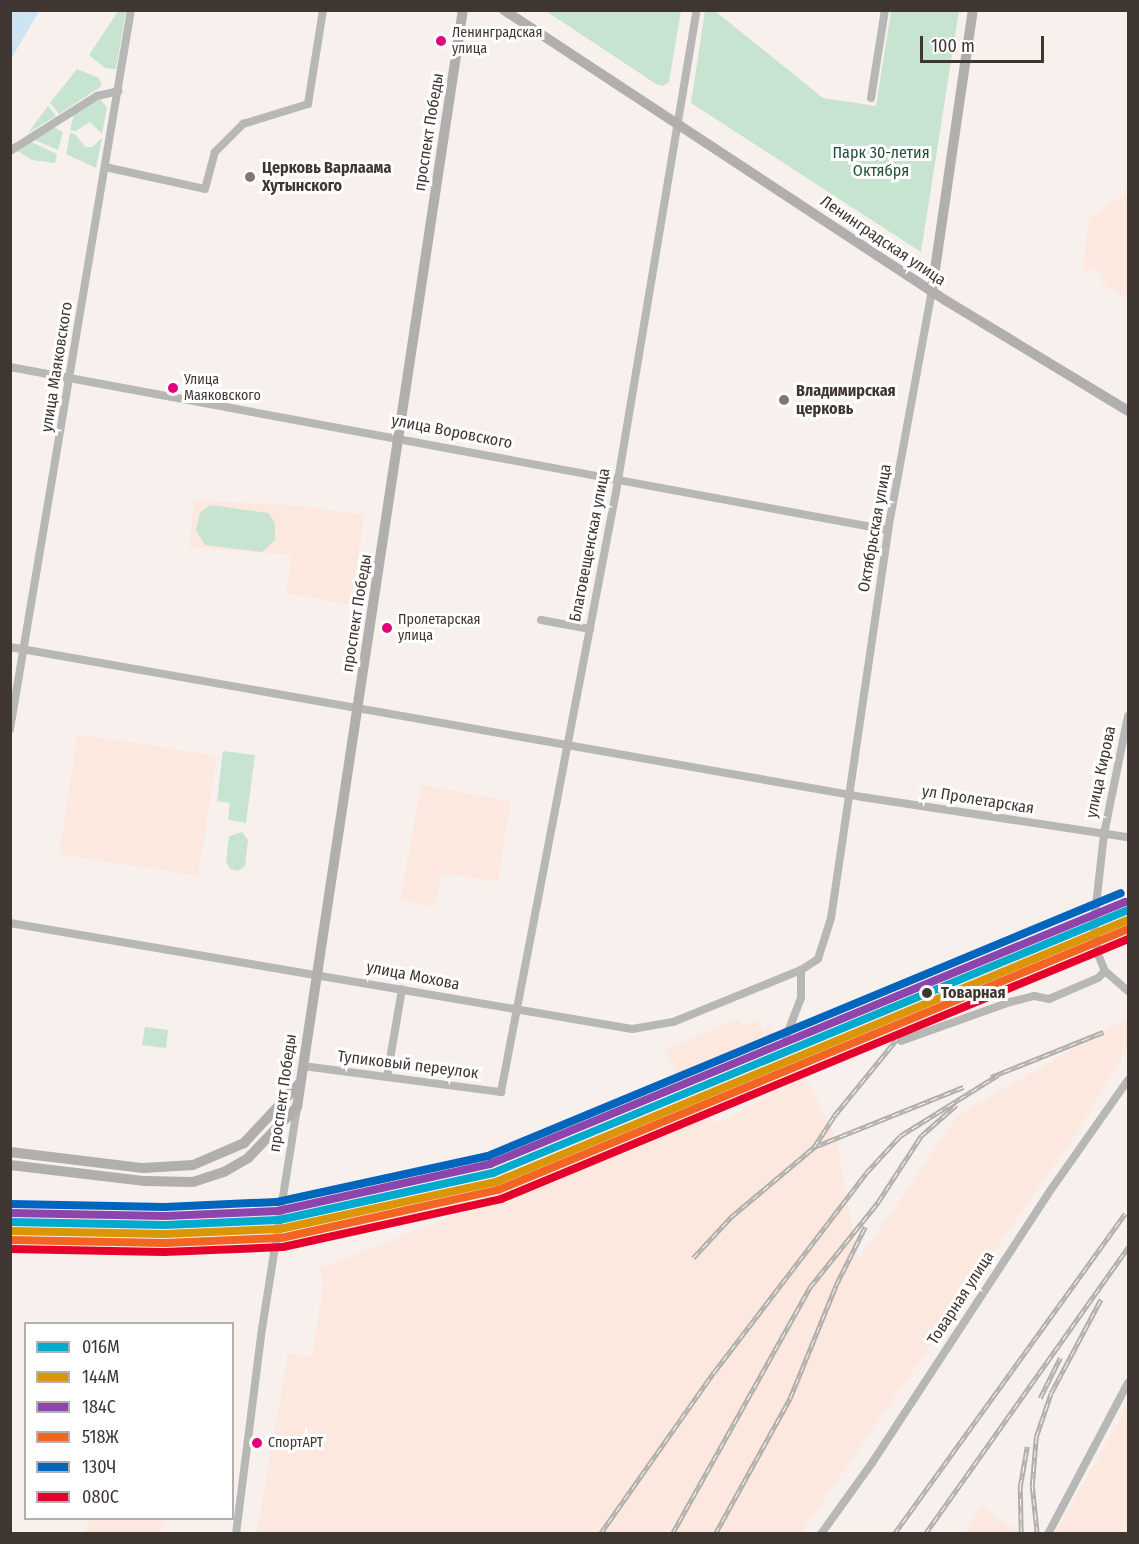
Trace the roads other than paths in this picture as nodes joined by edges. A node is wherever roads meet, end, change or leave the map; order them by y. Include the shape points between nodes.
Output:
1 (131, 10) edge
2 (323, 10) edge
3 (463, 10) edge
4 (504, 10) edge
5 (697, 10) edge
6 (885, 10) edge
7 (973, 10) edge
8 (118, 91) junction
9 (872, 98) dead end
10 (678, 124) junction
11 (10, 151) edge
12 (105, 167) junction
13 (932, 290) junction
14 (10, 367) edge
15 (71, 378) junction
16 (1128, 411) edge
17 (399, 438) junction
18 (618, 478) junction
19 (888, 530) junction
20 (541, 620) dead end
21 (590, 629) junction
22 (10, 647) edge
23 (24, 649) junction
24 (357, 707) junction
25 (1128, 716) edge
26 (10, 729) edge
27 (570, 744) junction
28 (848, 794) junction
29 (1104, 834) junction
30 (1128, 837) edge
31 (10, 923) edge
32 (801, 970) junction
33 (1105, 971) junction
34 (316, 973) junction
35 (402, 989) junction
36 (1128, 991) edge
37 (516, 1011) junction
38 (786, 1037) dead end
39 (900, 1041) dead end
40 (303, 1066) junction
41 (387, 1077) junction
42 (1128, 1080) edge
43 (300, 1083) junction
44 (503, 1084) joint
45 (297, 1107) junction
46 (10, 1152) edge
47 (10, 1165) edge
48 (1128, 1383) edge
49 (236, 1533) edge
50 (821, 1533) edge
51 (1048, 1533) edge

1 - 8 street, улица Маяковского
2 - 12 street via 308,104 243,124 215,152 205,189
3 - 17 main road, проспект Победы
4 - 10 main road, Ленинградская улица
5 - 10 street, Благовещенская улица
6 - 9 street
7 - 13 main road, Октябрьская улица
8 - 11 street via 97,96
8 - 12 street, улица Маяковского
10 - 13 main road, Ленинградская улица
10 - 18 street, Благовещенская улица
12 - 15 street, улица Маяковского
13 - 16 main road, Ленинградская улица
13 - 19 street, Октябрьская улица
14 - 15 street, улица Воровского
15 - 17 street, улица Воровского
15 - 23 street, улица Маяковского
17 - 18 street, улица Воровского
17 - 24 main road, проспект Победы
18 - 19 street, улица Воровского
18 - 21 street, Благовещенская улица
19 - 28 street, Октябрьская улица
20 - 21 street
21 - 27 street, Благовещенская улица
22 - 23 street
23 - 24 street
23 - 26 street, улица Маяковского
24 - 27 street
24 - 34 main road, проспект Победы
25 - 29 street, улица Кирова
27 - 28 street
27 - 37 street, Благовещенская улица
28 - 29 street, ул Пролетарская
28 - 32 street, Октябрьская улица via 831,918 818,959
29 - 30 street, ул Пролетарская
29 - 33 street via 1094,923 1098,954
31 - 34 street, улица Мохова
32 - 37 street, улица Мохова via 652,1027 611,1027
32 - 38 street via 801,998
33 - 36 street
33 - 39 street via 1098,978 1049,999 1034,996 1010,1002
34 - 35 street, улица Мохова
34 - 40 main road, проспект Победы
35 - 37 street, улица Мохова
35 - 41 street
37 - 44 street, Благовещенская улица
40 - 41 street, Тупиковый переулок
40 - 43 main road, проспект Победы
41 - 44 street, Тупиковый переулок via 501,1092
42 - 50 street, Товарная улица
43 - 45 main road, проспект Победы
43 - 46 main road via 251,1138 200,1164 143,1168
45 - 47 main road via 248,1158 225,1172 193,1182 144,1181
45 - 49 street, проспект Победы
48 - 51 street

